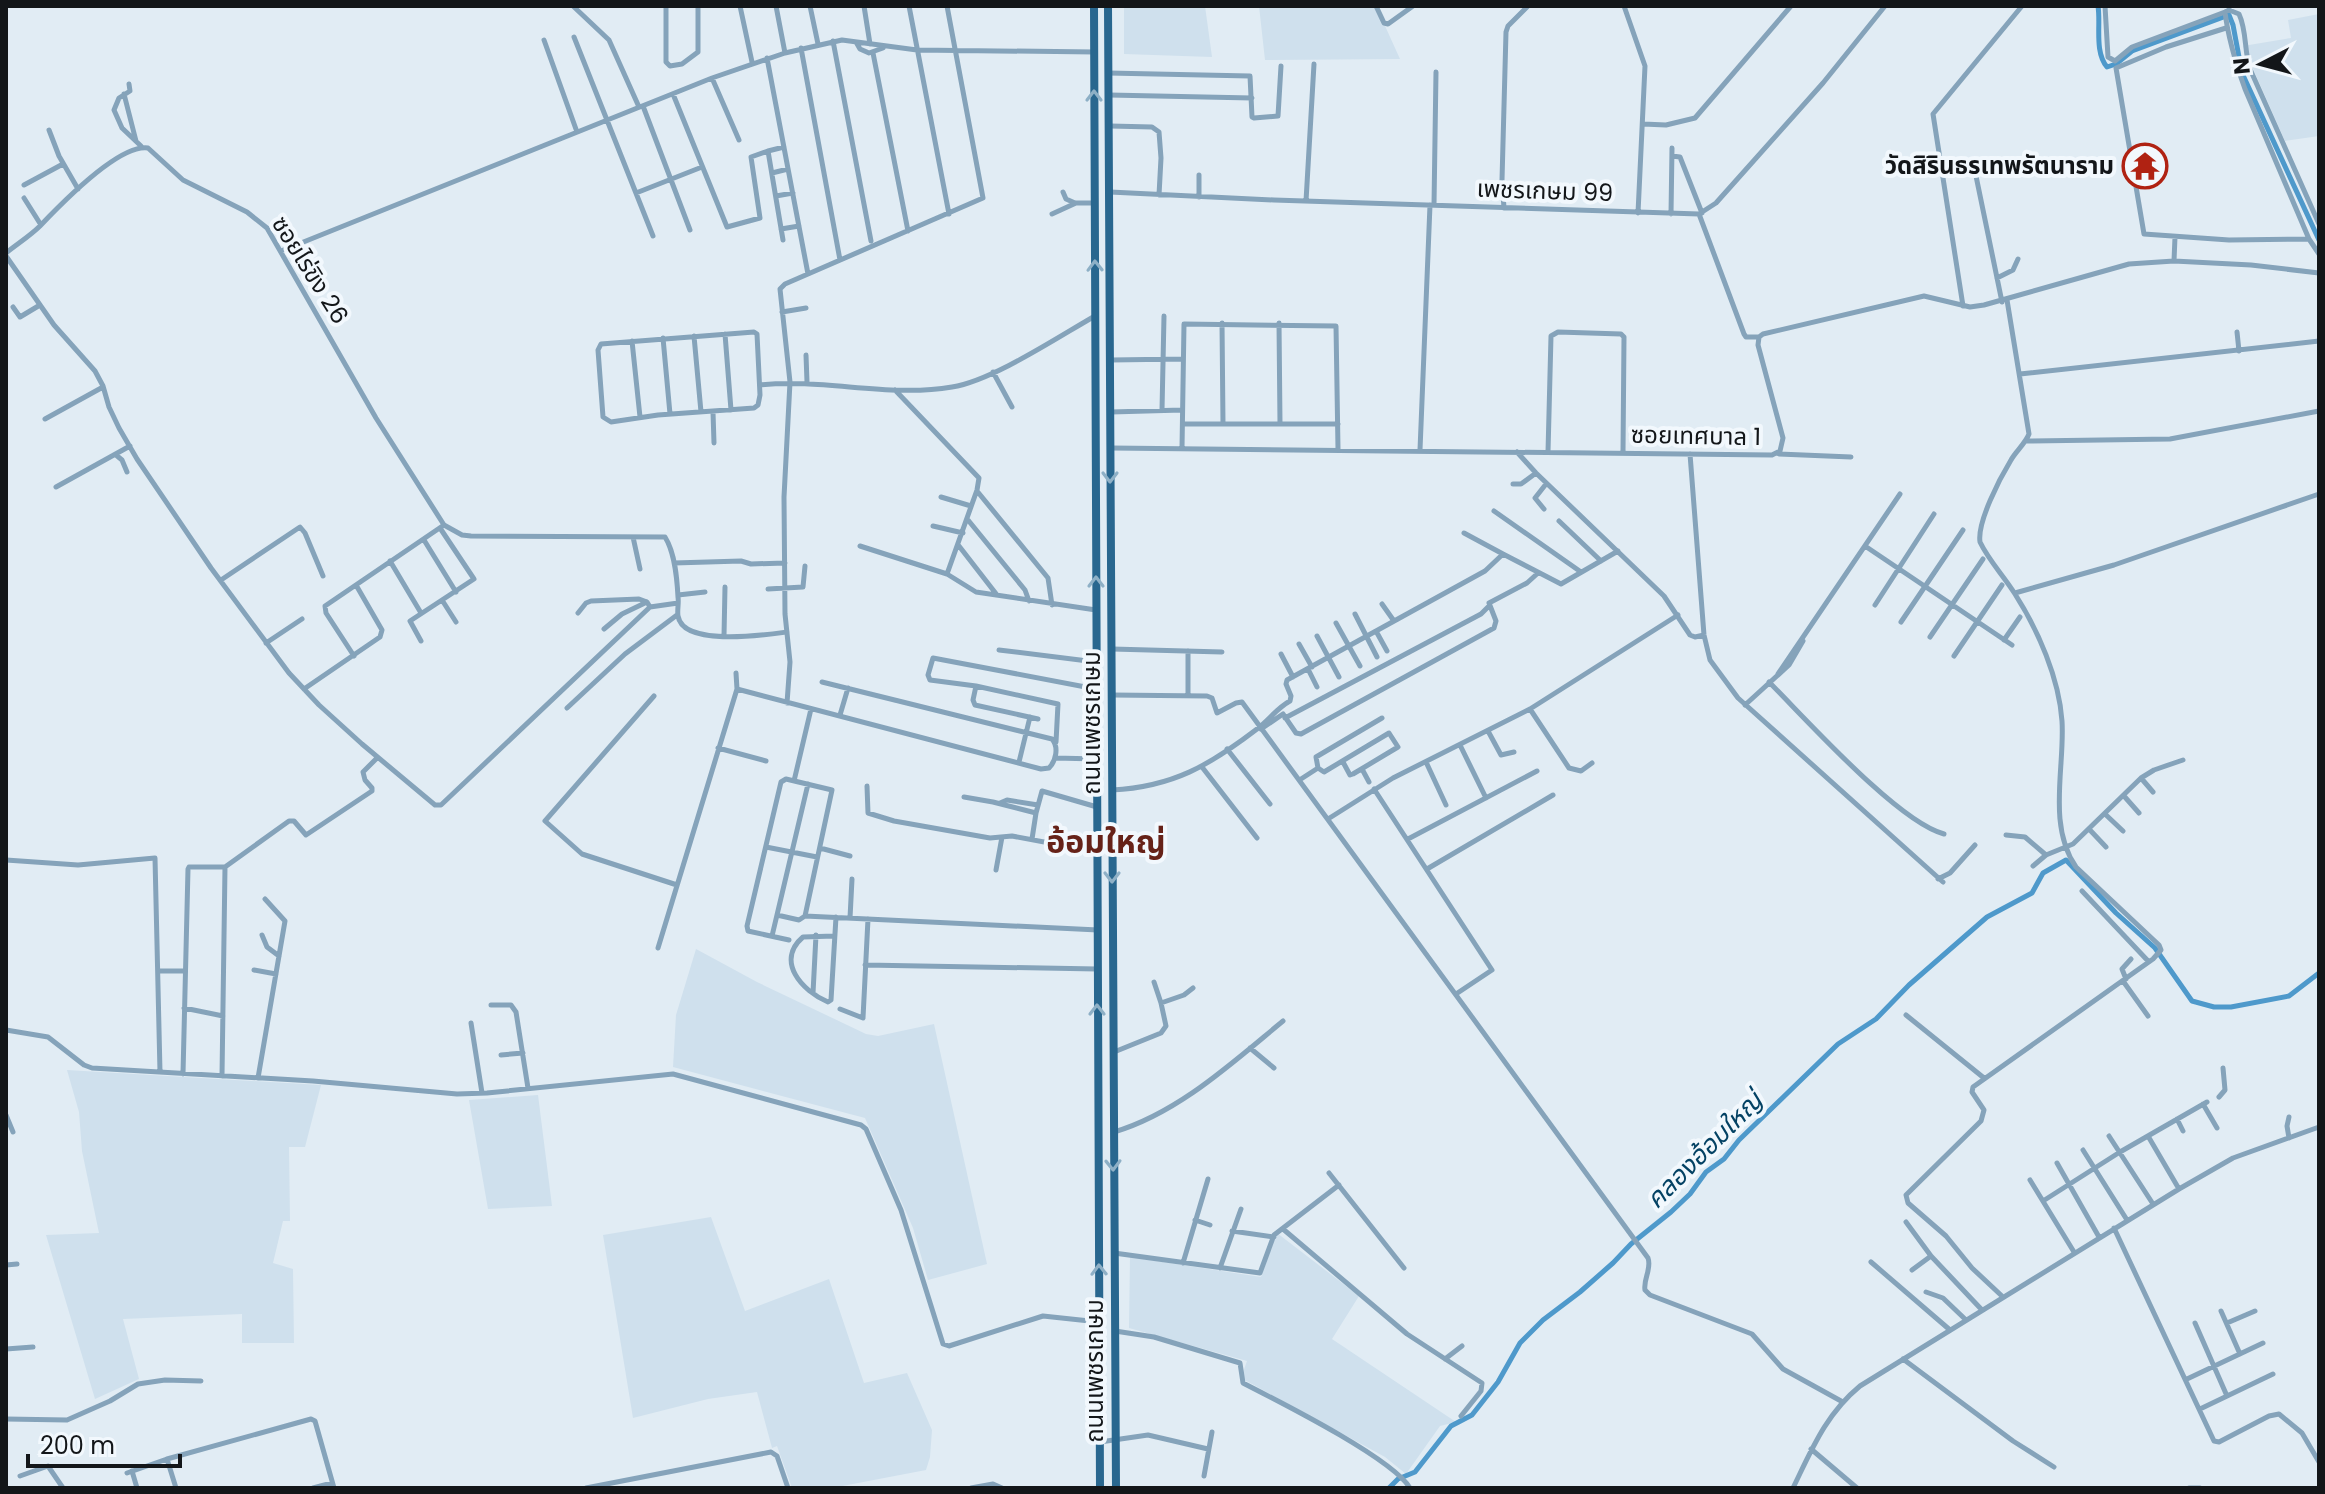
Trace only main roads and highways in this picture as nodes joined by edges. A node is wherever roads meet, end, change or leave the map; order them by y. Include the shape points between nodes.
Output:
1 (1094, 6) edge
2 (1108, 6) edge
3 (1094, 174) junction
4 (1110, 174) junction
5 (1094, 185) junction
6 (1110, 192) junction
7 (1115, 1336) junction
8 (1100, 1416) junction
9 (1116, 1455) junction
10 (1103, 1488) edge
11 (1116, 1488) edge

3 -> 1 main road, ถนนเพชรเกษม
2 - 4 main road, ถนนเพชรเกษม
3 - 4 main road via 1103,180
3 - 5 main road, ถนนเพชรเกษม
4 - 6 main road, ถนนเพชรเกษม
5 - 6 main road
8 -> 5 main road, ถนนเพชรเกษม
6 -> 7 main road, ถนนเพชรเกษม
7 - 8 main road via 1109,1427 1103,1427
7 - 9 main road, ถนนเพชรเกษม
8 - 10 main road, ถนนเพชรเกษม
9 - 10 main road via 1107,1449
9 - 11 main road, ถนนเพชรเกษม

